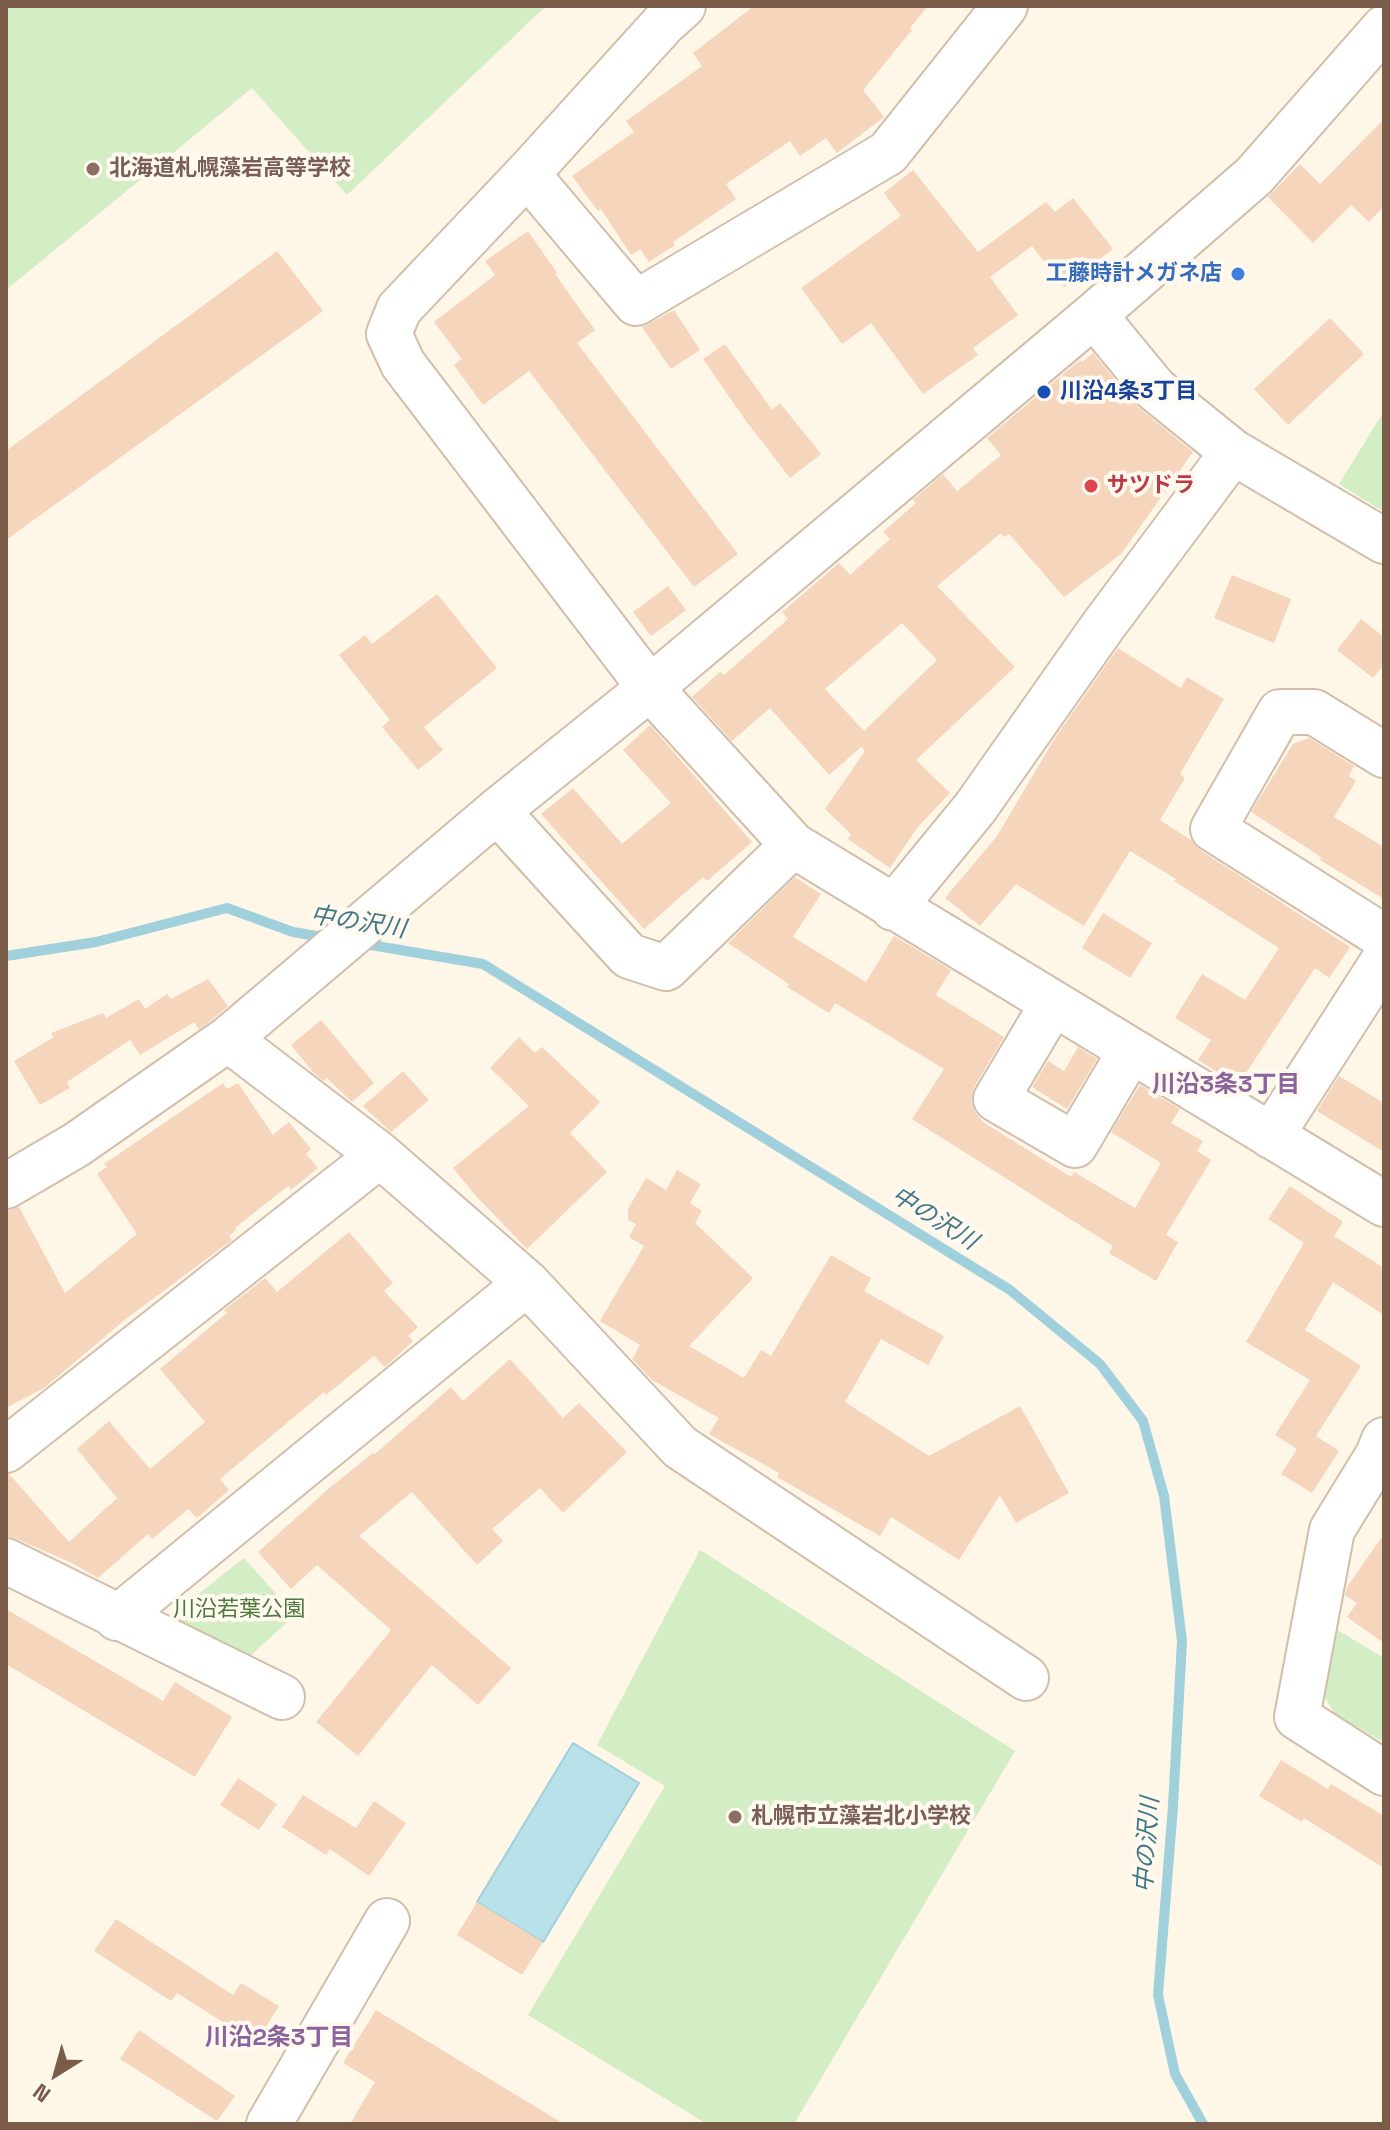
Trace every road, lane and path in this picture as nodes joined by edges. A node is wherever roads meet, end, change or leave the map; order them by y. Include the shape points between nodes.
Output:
1 (683, 6) edge
2 (1005, 6) edge
3 (1384, 28) edge
4 (527, 174) junction
5 (1094, 315) junction
6 (1233, 452) junction
7 (1384, 541) edge
8 (650, 688) junction
9 (1384, 755) edge
10 (497, 811) junction
11 (793, 845) junction
12 (893, 908) junction
13 (1384, 937) edge
14 (1384, 960) edge
15 (1052, 1005) junction
16 (228, 1039) junction
17 (1130, 1052) junction
18 (1271, 1136) junction
19 (380, 1155) junction
20 (6, 1186) edge
21 (1384, 1204) edge
22 (527, 1283) junction
23 (1384, 1440) edge
24 (6, 1450) edge
25 (6, 1561) edge
26 (117, 1618) junction
27 (1026, 1678) dead end
28 (282, 1697) dead end
29 (1384, 1773) edge
30 (387, 1921) dead end
31 (269, 2124) edge

1 - 4 street
2 - 4 street via 888,153 636,303
3 - 5 street via 1254,176
4 - 8 street via 399,309 389,334 403,364
5 - 6 street via 1155,389
5 - 8 street
6 - 7 street
6 - 12 street via 975,808
8 - 10 street
8 - 11 street
9 - 13 street via 1314,712 1280,712 1213,829
10 - 11 street via 629,956 666,968
10 - 16 street
11 - 12 street
12 - 15 street
14 - 18 street
15 - 17 street
15 - 17 street via 996,1099 1075,1145
16 - 19 street
16 - 20 street via 76,1145
17 - 18 street
18 - 21 street
19 - 22 street
19 - 24 street
22 - 26 street
22 - 27 street via 680,1447
23 - 29 street via 1332,1530 1297,1717
25 - 26 street
26 - 28 street
30 - 31 street

